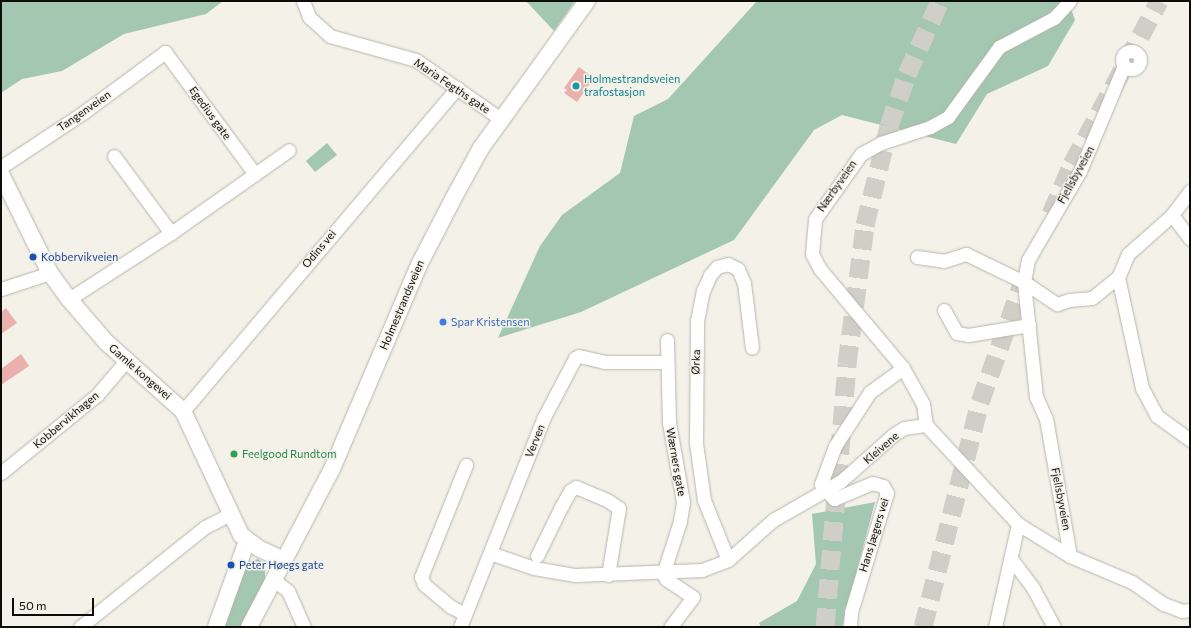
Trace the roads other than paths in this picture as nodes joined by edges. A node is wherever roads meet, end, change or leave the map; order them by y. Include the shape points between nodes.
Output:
1 (303, 1) edge
2 (587, 1) edge
3 (1070, 1) edge
4 (165, 52) joint
5 (1124, 66) dead end
6 (457, 88) junction
7 (501, 119) junction
8 (289, 150) dead end
9 (114, 156) dead end
10 (1, 167) edge
11 (1, 174) edge
12 (255, 174) junction
13 (1190, 191) edge
14 (1172, 215) junction
15 (172, 233) junction
16 (1190, 239) edge
17 (917, 257) dead end
18 (50, 273) junction
19 (1118, 277) junction
20 (1024, 282) junction
21 (1, 289) edge
22 (69, 299) junction
23 (944, 310) dead end
24 (1029, 325) junction
25 (667, 340) dead end
26 (752, 348) dead end
27 (125, 362) junction
28 (667, 362) junction
29 (903, 368) junction
30 (183, 411) junction
31 (926, 425) junction
32 (1190, 440) edge
33 (466, 465) dead end
34 (1, 473) edge
35 (824, 489) junction
36 (231, 514) junction
37 (1018, 524) junction
38 (247, 541) junction
39 (490, 553) junction
40 (537, 556) dead end
41 (1070, 556) junction
42 (284, 560) junction
43 (1012, 560) junction
44 (725, 561) junction
45 (663, 574) junction
46 (608, 576) junction
47 (274, 580) junction
48 (1190, 610) edge
49 (465, 614) junction
50 (80, 627) edge
51 (216, 627) edge
52 (249, 627) edge
53 (304, 627) edge
54 (460, 627) edge
55 (670, 627) edge
56 (850, 627) edge
57 (995, 627) edge
58 (1054, 627) edge

1 - 6 street, Maria Fegths gate via 309,17 330,36 416,60
2 - 7 main road, Holmestrandsveien
3 - 29 street, Nærbyveien via 1054,18 1000,48 948,117 930,127 881,143 861,154 815,219 812,254 820,268
4 - 10 street, Tangenveien via 84,112
4 - 12 street, Egedius gate
5 - 20 street, Fjellsbyveien via 1080,171 1028,260
6 - 7 street, Maria Fegths gate
6 - 30 street, Odins vei
7 - 42 main road, Holmestrandsveien via 481,148 422,258 342,449
8 - 12 street
9 - 15 street
11 - 18 main road, Gamle kongevei
12 - 15 street
13 - 14 street
14 - 16 street
14 - 19 street via 1128,254
15 - 22 street
17 - 20 street via 944,261 966,254
18 - 21 street
18 - 22 main road, Gamle kongevei
19 - 20 street via 1092,298 1057,304
19 - 32 street via 1142,388 1157,416
20 - 24 street, Fjellsbyveien
22 - 27 main road, Gamle kongevei
23 - 24 street via 957,333 962,334
24 - 41 street, Fjellsbyveien via 1036,397 1046,419
25 - 28 street, Wærners gate
26 - 44 street, Ørka via 741,276 738,269 728,264 717,266 710,274 703,291 697,321 696,443 704,500
27 - 30 main road, Gamle kongevei
27 - 34 street, Kobbervikhagen via 97,395
28 - 39 street, Verven via 604,362 579,356 574,358 544,419
28 - 45 street, Wærners gate via 669,423 683,502 680,521
29 - 31 street, Nærbyveien via 923,404
29 - 35 street via 870,392 856,413 835,446 821,484
30 - 36 main road, Gamle kongevei
31 - 35 street, Kleivene via 904,428 841,480
31 - 37 street
33 - 49 street via 421,577 424,584 451,607
35 - 44 street, Kleivene via 773,520
35 - 56 street, Hans Jægers vei via 834,499 872,483 883,486 887,493 853,605
36 - 38 main road, Gamle kongevei
36 - 50 street via 205,527
37 - 41 street
37 - 43 street
38 - 42 main road
38 - 51 main road
39 - 46 street via 534,568 574,576
39 - 49 street, Verven
40 - 46 street via 563,503 576,488 607,500 619,508
41 - 48 street via 1132,582 1164,604 1182,611
42 - 47 main road, Holmestrandsveien
43 - 57 street
43 - 58 street via 1033,588
44 - 45 street, Kleivene via 702,570
45 - 46 street
45 - 55 street via 666,579 693,597
47 - 52 main road, Holmestrandsveien
47 - 53 street via 288,591
49 - 54 street, Verven

